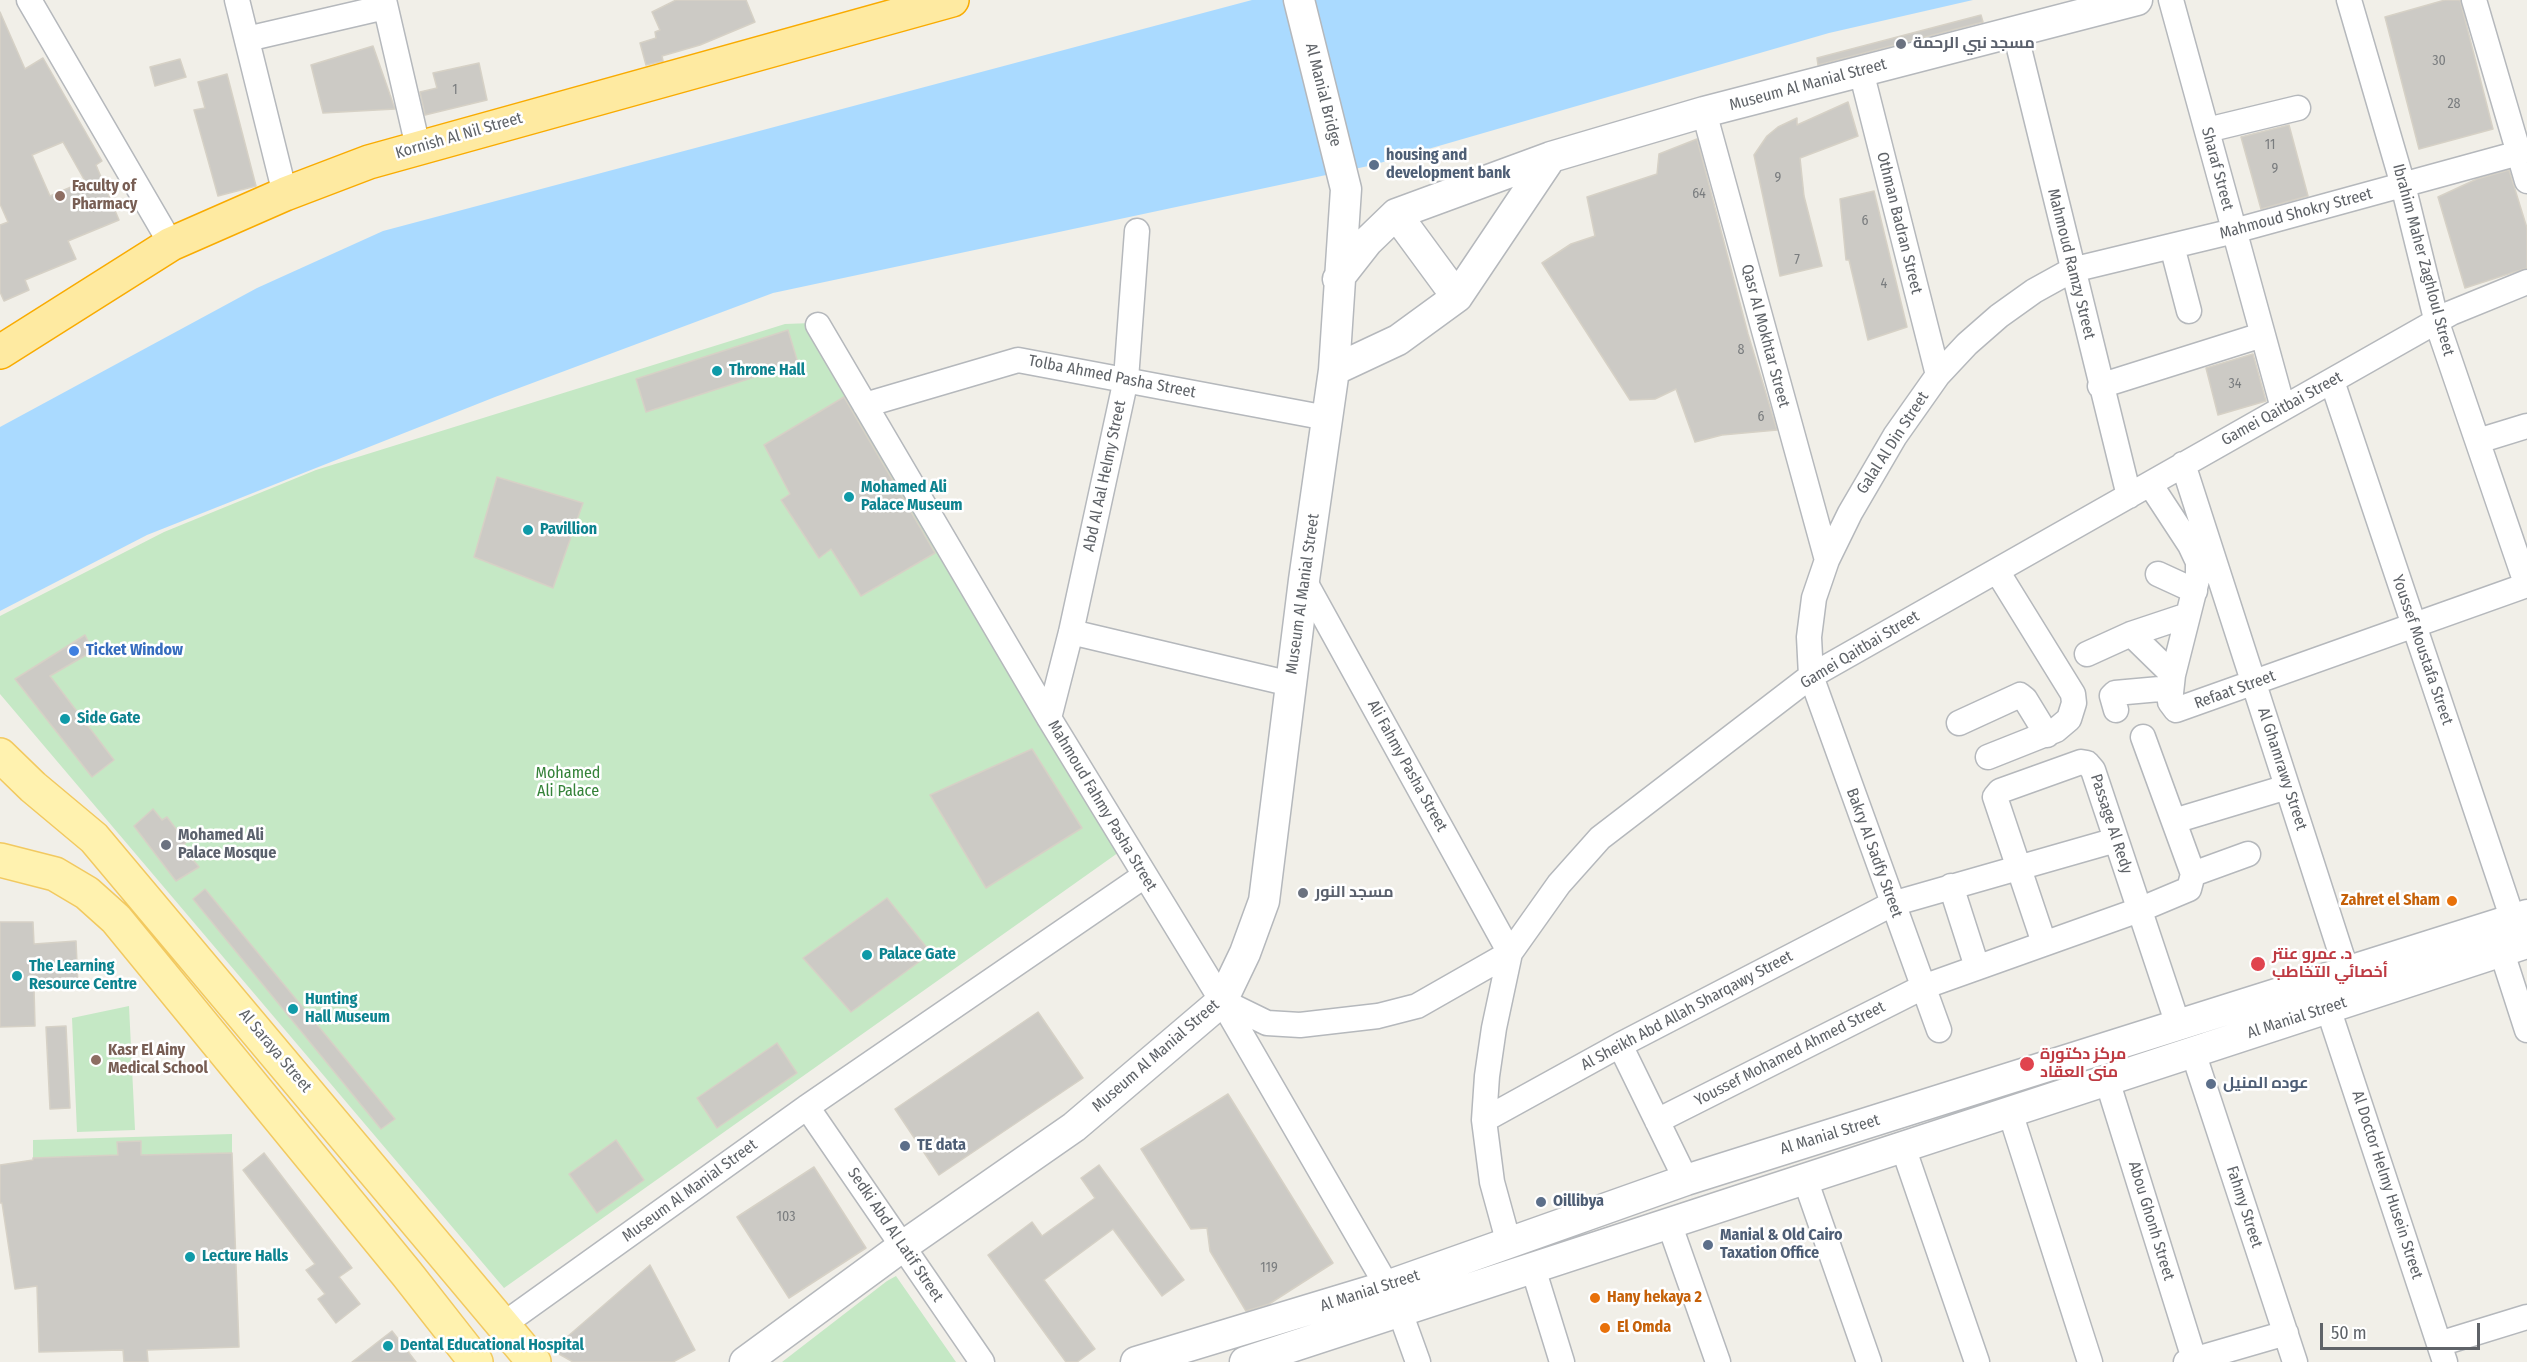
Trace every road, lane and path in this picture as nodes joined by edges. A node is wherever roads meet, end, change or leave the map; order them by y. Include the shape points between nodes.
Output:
1 (29, 0) edge
2 (237, 0) edge
3 (952, 0) edge
4 (1299, 0) edge
5 (2137, 0) edge
6 (2171, 0) edge
7 (2349, 0) edge
8 (2474, 0) edge
9 (385, 3) edge
10 (2015, 32) junction
11 (247, 39) junction
12 (1861, 72) junction
13 (2298, 108) dead end
14 (1704, 112) junction
15 (2207, 130) junction
16 (418, 147) junction
17 (2519, 153) junction
18 (1551, 157) junction
19 (2527, 181) edge
20 (2403, 185) junction
21 (1346, 189) joint
22 (285, 194) junction
23 (1396, 214) junction
24 (1137, 231) dead end
25 (2234, 231) junction
26 (171, 244) junction
27 (2172, 246) junction
28 (2072, 270) junction
29 (1338, 279) junction
30 (2527, 282) edge
31 (1456, 297) junction
32 (2189, 311) dead end
33 (2437, 323) junction
34 (818, 325) dead end
35 (2262, 335) junction
36 (0, 352) edge
37 (1334, 370) junction
38 (1938, 375) junction
39 (1126, 379) junction
40 (2332, 381) junction
41 (2100, 386) junction
42 (865, 405) junction
43 (2283, 408) junction
44 (1327, 418) junction
45 (2527, 426) edge
46 (2478, 441) junction
47 (2183, 464) junction
48 (2150, 484) junction
49 (2129, 496) junction
50 (1827, 560) junction
51 (1997, 571) junction
52 (2158, 574) dead end
53 (1304, 580) junction
54 (2527, 585) edge
55 (2194, 591) junction
56 (2187, 615) junction
57 (2413, 624) junction
58 (1071, 632) junction
59 (2131, 634) junction
60 (2087, 654) dead end
61 (1811, 676) junction
62 (2172, 681) junction
63 (2254, 683) junction
64 (1291, 684) junction
65 (2116, 710) dead end
66 (1049, 718) junction
67 (1959, 723) dead end
68 (2047, 735) junction
69 (2143, 737) dead end
70 (0, 755) edge
71 (1989, 757) dead end
72 (2287, 787) junction
73 (2174, 821) junction
74 (2116, 840) junction
75 (2248, 854) dead end
76 (0, 860) edge
77 (2018, 867) junction
78 (2193, 874) junction
79 (1144, 876) junction
80 (1951, 886) junction
81 (1892, 904) junction
82 (2139, 910) junction
83 (2512, 931) edge
84 (2044, 943) junction
85 (1510, 953) junction
86 (1977, 967) junction
87 (2347, 972) junction
88 (1923, 987) junction
89 (1222, 1001) junction
90 (2328, 1008) junction
91 (2178, 1025) junction
92 (1939, 1030) dead end
93 (2527, 1030) edge
94 (1620, 1045) junction
95 (2193, 1052) junction
96 (2107, 1080) junction
97 (807, 1107) junction
98 (2010, 1112) junction
99 (1484, 1120) junction
100 (1657, 1121) junction
101 (1903, 1147) junction
102 (1805, 1179) junction
103 (1686, 1180) junction
104 (1669, 1223) junction
105 (1509, 1244) junction
106 (903, 1246) junction
107 (1533, 1268) junction
108 (1394, 1299) junction
109 (2527, 1317) edge
110 (504, 1324) junction
111 (2286, 1333) junction
112 (2442, 1353) edge
113 (2192, 1361) edge
114 (476, 1362) edge
115 (534, 1362) edge
116 (745, 1362) edge
117 (982, 1362) edge
118 (1136, 1362) edge
119 (1245, 1362) edge
120 (1418, 1362) edge
121 (1562, 1362) edge
122 (1718, 1362) edge
123 (1869, 1362) edge
124 (1977, 1362) edge
125 (2090, 1362) edge
126 (2295, 1362) edge

1 - 26 street
2 - 11 street
3 - 16 highway, Kornish Al Nil Street
4 - 21 street, Al Manial Bridge
5 - 10 street, Museum Al Manial Street
6 - 15 street, Sharaf Street
7 - 20 street, Ibrahim Maher Zaghloul Street
8 - 17 street
9 - 11 street
9 - 16 street
10 - 12 street, Museum Al Manial Street
10 - 28 street, Mahmoud Ramzy Street
11 - 22 street
12 - 14 street, Museum Al Manial Street
12 - 38 street, Othman Badran Street
13 - 15 street
14 - 18 street, Museum Al Manial Street
14 - 50 street, Qasr Al Mokhtar Street
15 - 25 street, Sharaf Street
16 - 22 highway, Kornish Al Nil Street
17 - 19 street
17 - 20 street, Mahmoud Shokry Street
18 - 23 street, Museum Al Manial Street
18 - 31 street
20 - 25 street, Mahmoud Shokry Street
20 - 33 street, Ibrahim Maher Zaghloul Street
21 - 29 street, Museum Al Manial Street
22 - 26 highway, Kornish Al Nil Street
23 - 29 street, Museum Al Manial Street
23 - 31 street
24 - 39 street, Abd Al Aal Helmy Street
25 - 27 street, Mahmoud Shokry Street
25 - 35 street, Sharaf Street
26 - 36 highway, Kornish Al Nil Street
27 - 28 street, Mahmoud Shokry Street
27 - 32 street
28 - 38 street, Galal Al Din Street via 1999,316
28 - 41 street, Mahmoud Ramzy Street
29 - 37 street, Museum Al Manial Street
30 - 33 street, Gamei Qaitbai Street via 2451,313
31 - 37 street via 1398,340
33 - 40 street, Gamei Qaitbai Street
33 - 46 street, Ibrahim Maher Zaghloul Street
34 - 42 street, Mahmoud Fahmy Pasha Street
35 - 41 street
35 - 43 street, Sharaf Street
37 - 44 street, Museum Al Manial Street
38 - 50 street, Galal Al Din Street via 1895,436
39 - 42 street, Tolba Ahmed Pasha Street via 1018,360
39 - 44 street, Tolba Ahmed Pasha Street
39 - 58 street, Abd Al Aal Helmy Street
40 - 43 street, Gamei Qaitbai Street
40 - 57 street, Youssef Moustafa Street
41 - 49 street, Mahmoud Ramzy Street
42 - 66 street, Mahmoud Fahmy Pasha Street
43 - 47 street, Gamei Qaitbai Street
44 - 53 street, Museum Al Manial Street
45 - 46 street
46 - 54 street, Ibrahim Maher Zaghloul Street
47 - 48 street, Gamei Qaitbai Street
47 - 63 street, Al Ghamrawy Street
48 - 49 street, Gamei Qaitbai Street
48 - 55 street via 2198,562
49 - 51 street, Gamei Qaitbai Street
50 - 61 street, Galal Al Din Street via 1813,608 1809,637
51 - 61 street, Gamei Qaitbai Street
51 - 68 street via 2073,694 2069,719
52 - 55 street
53 - 64 street, Museum Al Manial Street
53 - 85 street, Ali Fahmy Pasha Street
54 - 57 street, Refaat Street
55 - 56 street
56 - 59 street
56 - 62 street
57 - 63 street, Refaat Street
57 - 83 street, Youssef Moustafa Street
58 - 64 street
58 - 66 street, Abd Al Aal Helmy Street
59 - 60 street
59 - 62 street
61 - 81 street, Bakry Al Sadfy Street
61 - 85 street, Gamei Qaitbai Street via 1600,838 1559,884
62 - 63 street, Refaat Street via 2170,706 2179,711
62 - 65 street via 2115,693 2112,696
63 - 72 street, Al Ghamrawy Street
64 - 89 street, Museum Al Manial Street via 1264,901
66 - 79 street, Mahmoud Fahmy Pasha Street
67 - 68 street via 2019,695
68 - 71 street
69 - 73 street
70 - 110 main road, Al Saraya Street via 94,838
72 - 73 street
72 - 87 street, Al Ghamrawy Street
73 - 78 street
74 - 77 street, Al Sheikh Abd Allah Sharqawy Street
74 - 77 street, Passage Al Redy via 2091,767 2081,762 2000,790 1996,795
74 - 82 street, Passage Al Redy
75 - 78 street
76 - 114 main road via 55,874 87,893 116,919
77 - 80 street, Al Sheikh Abd Allah Sharqawy Street
77 - 84 street, Passage Al Redy
78 - 82 street, Youssef Mohamed Ahmed Street via 2189,889
79 - 89 street, Mahmoud Fahmy Pasha Street
79 - 97 street, Museum Al Manial Street
80 - 81 street, Al Sheikh Abd Allah Sharqawy Street
80 - 86 street
81 - 88 street, Bakry Al Sadfy Street
81 - 94 street, Al Sheikh Abd Allah Sharqawy Street
82 - 84 street, Youssef Mohamed Ahmed Street
82 - 91 street, Passage Al Redy
83 - 87 street, Al Manial Street
83 - 90 street, Al Manial Street
83 - 93 street, Youssef Moustafa Street
84 - 86 street, Youssef Mohamed Ahmed Street
85 - 89 street via 1416,1006 1377,1016 1300,1025 1267,1023
85 - 99 street, Gamei Qaitbai Street via 1486,1076
86 - 88 street, Youssef Mohamed Ahmed Street
87 - 91 street, Al Manial Street
88 - 92 street, Bakry Al Sadfy Street
88 - 100 street, Youssef Mohamed Ahmed Street
89 - 106 street, Museum Al Manial Street via 1074,1127
89 - 108 street, Mahmoud Fahmy Pasha Street
90 - 95 street, Al Manial Street
90 - 112 street, Al Doctor Helmy Husein Street
91 - 103 street, Al Manial Street
94 - 99 street, Al Sheikh Abd Allah Sharqawy Street
94 - 100 street
95 - 96 street, Al Manial Street
95 - 111 street, Fahmy Street
96 - 98 street, Al Manial Street
96 - 113 street, Abou Ghonh Street
97 - 106 street, Sedki Abd Al Latif Street
97 - 110 street, Museum Al Manial Street
98 - 101 street, Al Manial Street
98 - 125 street
99 - 105 street, Gamei Qaitbai Street via 1492,1182
100 - 103 street
101 - 102 street, Al Manial Street
101 - 124 street
102 - 104 street, Al Manial Street
102 - 123 street
103 - 105 street, Al Manial Street
104 - 107 street, Al Manial Street
104 - 122 street
105 - 108 street, Al Manial Street
106 - 116 street, Museum Al Manial Street
106 - 117 street, Sedki Abd Al Latif Street
107 - 108 street, Al Manial Street
107 - 121 street
108 - 118 street, Al Manial Street
108 - 119 street, Al Manial Street
108 - 120 street, Mahmoud Fahmy Pasha Street
109 - 112 street
110 - 115 main road, Al Saraya Street
111 - 113 street
111 - 126 street, Fahmy Street

